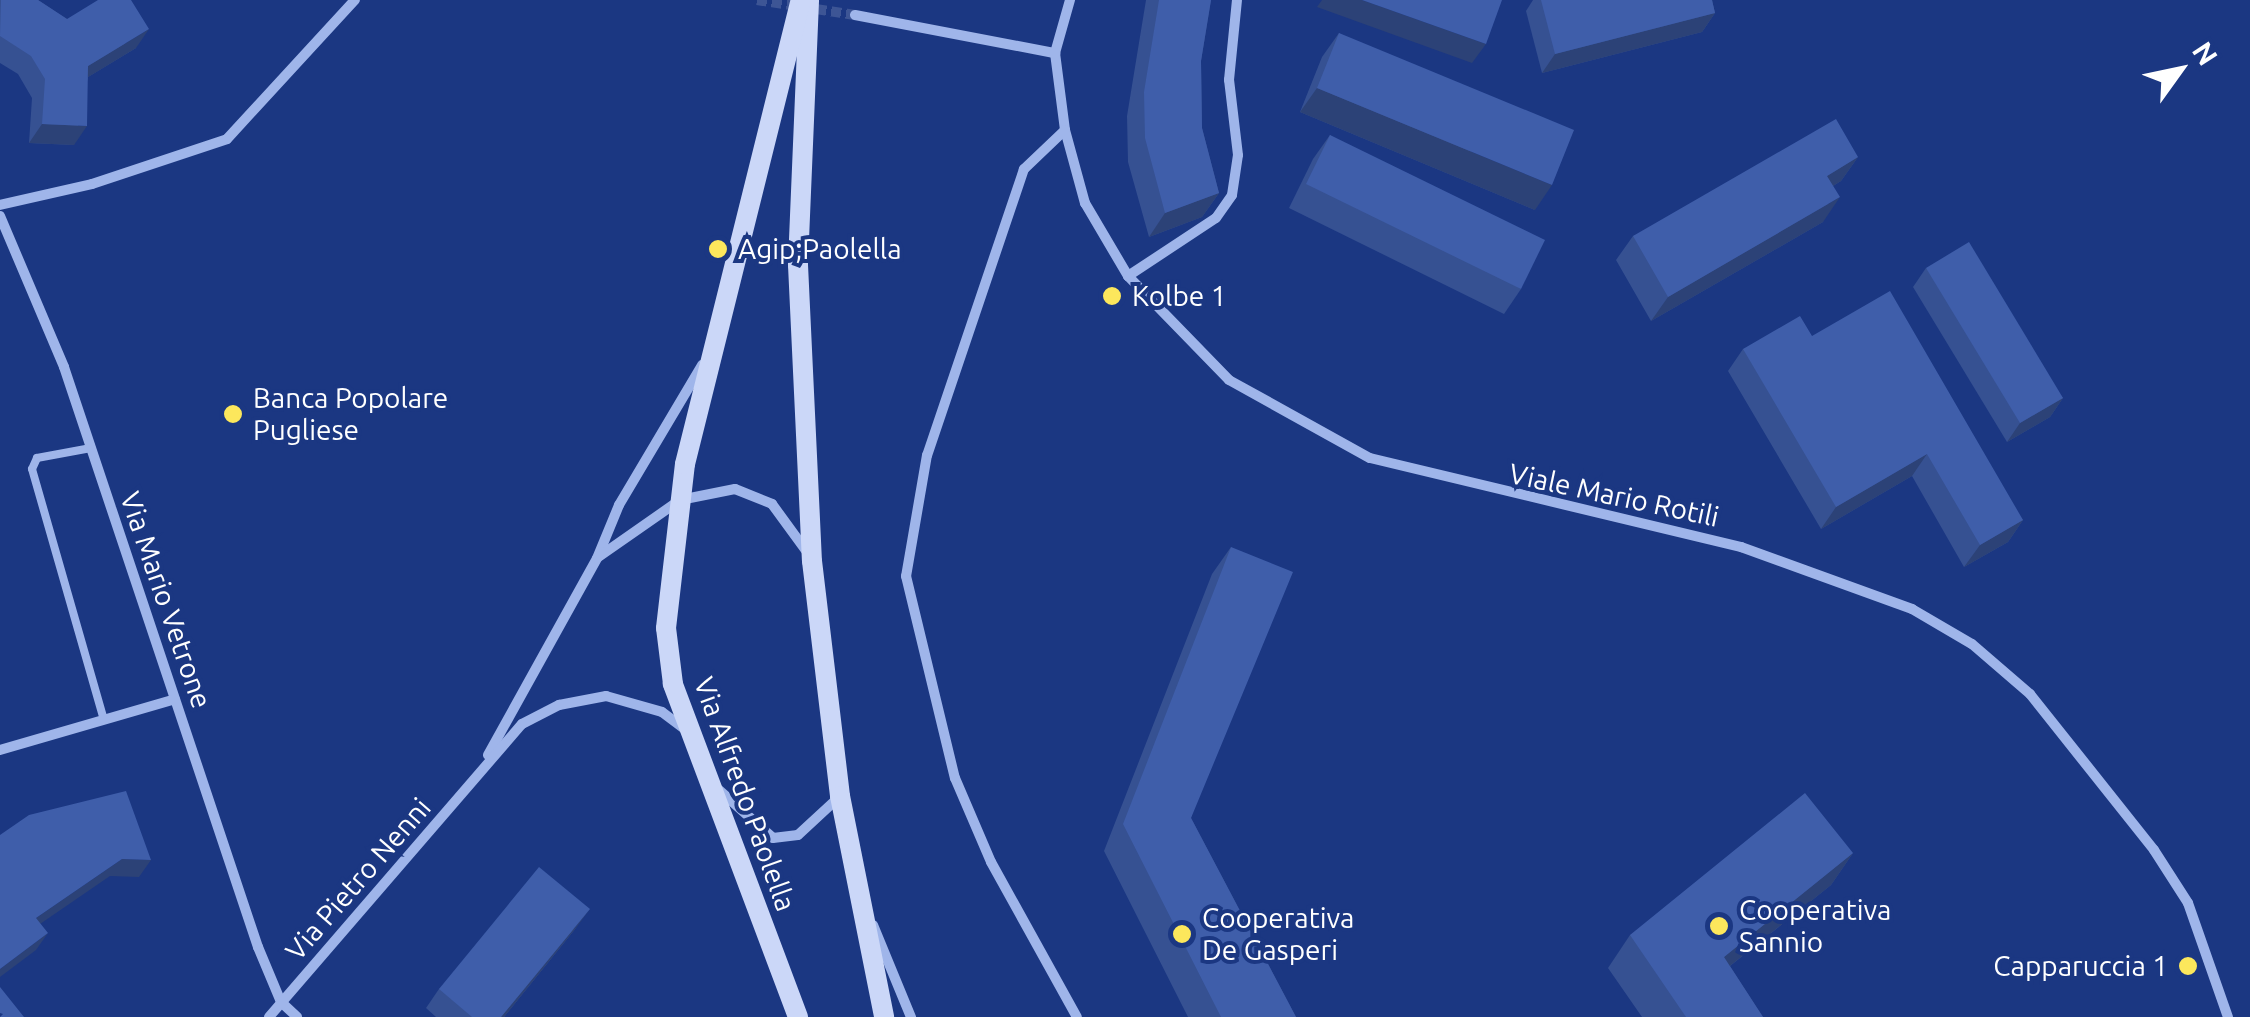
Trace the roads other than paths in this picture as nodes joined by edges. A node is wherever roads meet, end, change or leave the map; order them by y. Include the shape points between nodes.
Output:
1 (356, 0) edge
2 (805, 0) edge
3 (1070, 0) edge
4 (1237, 0) edge
5 (855, 16) tunnel mouth
6 (1055, 54) junction
7 (1065, 130) junction
8 (0, 205) edge
9 (0, 216) edge
10 (1128, 276) junction
11 (718, 338) junction
12 (91, 448) junction
13 (680, 500) junction
14 (597, 558) junction
15 (812, 561) junction
16 (176, 699) junction
17 (104, 720) junction
18 (695, 737) junction
19 (0, 750) edge
20 (480, 769) junction
21 (711, 782) junction
22 (840, 796) junction
23 (856, 884) junction
24 (281, 1002) junction
25 (1072, 1016) edge
26 (269, 1017) edge
27 (297, 1017) edge
28 (798, 1017) edge
29 (884, 1017) edge
30 (910, 1017) edge
31 (2228, 1017) edge

1 - 8 street via 227,139 92,184
2 - 11 main road, Via Alfredo Paolella
2 - 15 main road, Via Alfredo Paolella via 798,264
3 - 6 street, Viale Mario Rotili
4 - 10 street via 1229,80 1238,155 1232,196 1216,218
5 - 6 street
6 - 7 street, Viale Mario Rotili
7 - 10 street, Viale Mario Rotili via 1085,203
7 - 25 street via 1024,169 927,455 906,576 955,778
9 - 12 street, Via Mario Vetrone
10 - 31 street, Viale Mario Rotili via 1230,380 1370,458 1742,547 1912,609 1972,644 2030,694 2154,850 2188,903
11 - 13 main road, Via Alfredo Paolella
11 - 14 street via 620,505
12 - 16 street, Via Mario Vetrone
12 - 17 lane via 37,458 32,469
13 - 14 street, Via Pietro Nenni
13 - 15 street via 736,490 772,504
13 - 18 main road, Via Alfredo Paolella via 666,628 674,684
14 - 20 street, Via Pietro Nenni
15 - 22 main road, Via Alfredo Paolella
16 - 17 street
16 - 24 street, Via Mario Vetrone
17 - 19 street
18 - 20 street, Via Pietro Nenni via 662,712 606,696 559,705 522,724
18 - 21 main road, Via Alfredo Paolella
20 - 24 street, Via Pietro Nenni
21 - 22 street via 774,838 798,835
21 - 28 main road, Via Alfredo Paolella
22 - 23 main road, Via Alfredo Paolella
23 - 29 main road, Via Alfredo Paolella
23 - 30 street
24 - 26 street, Via Pietro Nenni
24 - 27 street

